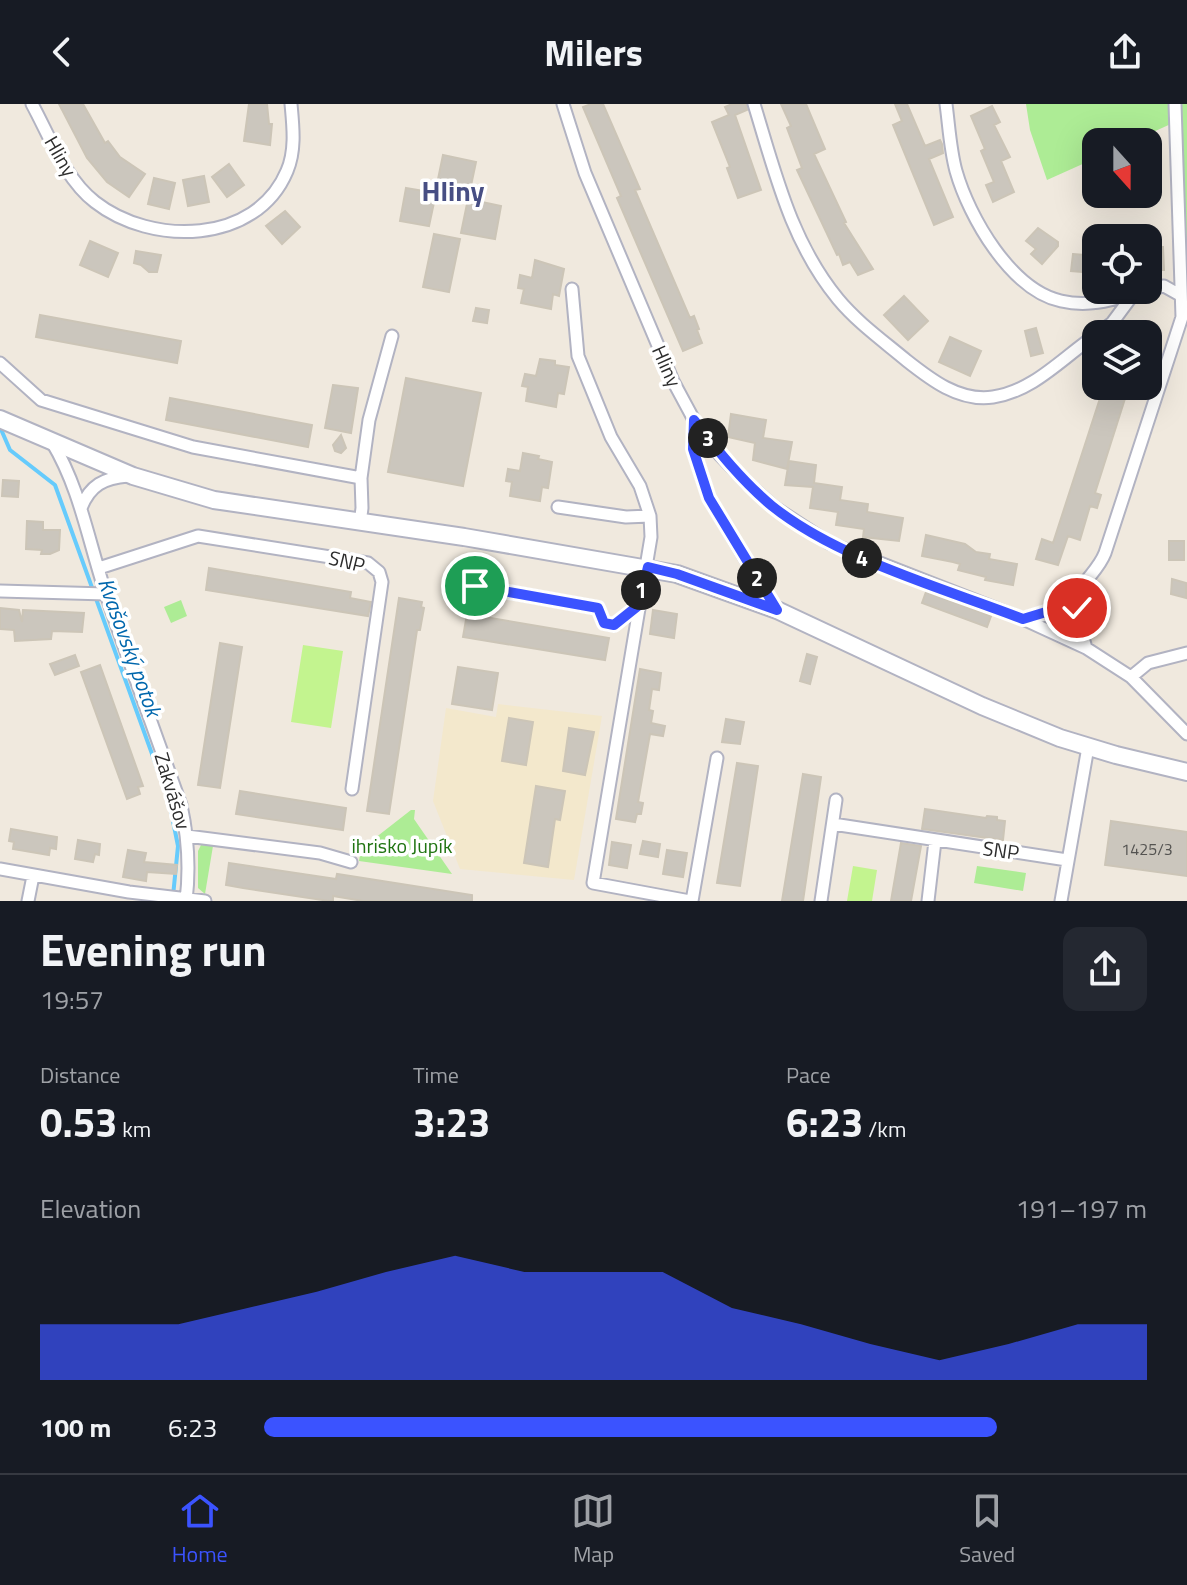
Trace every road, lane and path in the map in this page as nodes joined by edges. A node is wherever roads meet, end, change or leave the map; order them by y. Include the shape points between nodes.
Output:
1 (32, 104) edge
2 (291, 104) edge
3 (563, 104) edge
4 (754, 104) edge
5 (946, 104) edge
6 (1175, 104) edge
7 (1162, 287) edge
8 (572, 289) dead end
9 (1180, 295) junction
10 (1082, 303) edge
11 (392, 336) dead end
12 (1082, 345) edge
13 (0, 363) edge
14 (2, 420) edge
15 (694, 420) junction
16 (51, 442) junction
17 (133, 476) junction
18 (361, 478) junction
19 (558, 507) dead end
20 (81, 508) junction
21 (650, 516) junction
22 (360, 523) junction
23 (648, 567) junction
24 (99, 568) junction
25 (475, 586) dead end
26 (1080, 589) junction
27 (0, 591) edge
28 (97, 593) junction
29 (639, 605) junction
30 (777, 610) junction
31 (1023, 619) junction
32 (1086, 648) junction
33 (1187, 653) edge
34 (1131, 677) junction
35 (1187, 734) edge
36 (1088, 747) junction
37 (717, 758) dead end
38 (1187, 772) edge
39 (352, 789) dead end
40 (836, 800) dead end
41 (833, 824) junction
42 (187, 836) junction
43 (935, 841) junction
44 (1067, 860) junction
45 (351, 862) dead end
46 (0, 869) edge
47 (33, 876) junction
48 (180, 899) edge
49 (28, 901) edge
50 (205, 901) edge
51 (691, 901) edge
52 (821, 901) edge
53 (928, 901) edge
54 (1061, 901) edge

1 - 2 street, Hliny via 88,197 135,225 175,232 228,224 265,203 289,164
3 - 15 street, Hliny via 585,173
4 - 12 street via 791,220 814,265 848,310 929,377 960,393 999,396 1031,384
5 - 10 street via 957,173 994,247 1019,277 1045,295
6 - 9 street
7 - 9 street
8 - 21 street via 578,356
9 - 26 street via 1181,322 1105,553
11 - 18 street via 369,420
13 - 18 street via 41,400 193,447
14 - 16 main road
15 - 30 street via 693,449 709,498
15 - 31 street, Hliny via 747,483 807,530 858,556
16 - 17 main road
16 - 20 street, Zakvášov
17 - 20 street via 99,483
17 - 22 main road via 214,500
18 - 22 street
19 - 21 street
20 - 24 street, Zakvášov
21 - 23 street
22 - 23 main road
23 - 29 street
23 - 30 main road
24 - 28 street, Zakvášov
24 - 39 street, SNP via 198,536 368,563 379,572 382,582
25 - 29 street via 598,608 604,623 614,625
26 - 31 street via 1046,612
26 - 32 street via 1079,620
27 - 28 street
28 - 42 street, Zakvášov via 181,805
29 - 51 street via 593,883
30 - 36 main road via 982,706
31 - 32 street, Hliny
32 - 34 street, Hliny
33 - 34 street via 1148,663
34 - 35 street, Hliny
36 - 38 main road
36 - 44 street
37 - 51 street
40 - 41 street
41 - 43 street, SNP
41 - 52 street
42 - 45 street via 320,853
42 - 48 street, Zakvášov
43 - 44 street, SNP
43 - 53 street
44 - 54 street
46 - 47 street
47 - 48 street
47 - 49 street
48 - 50 street

